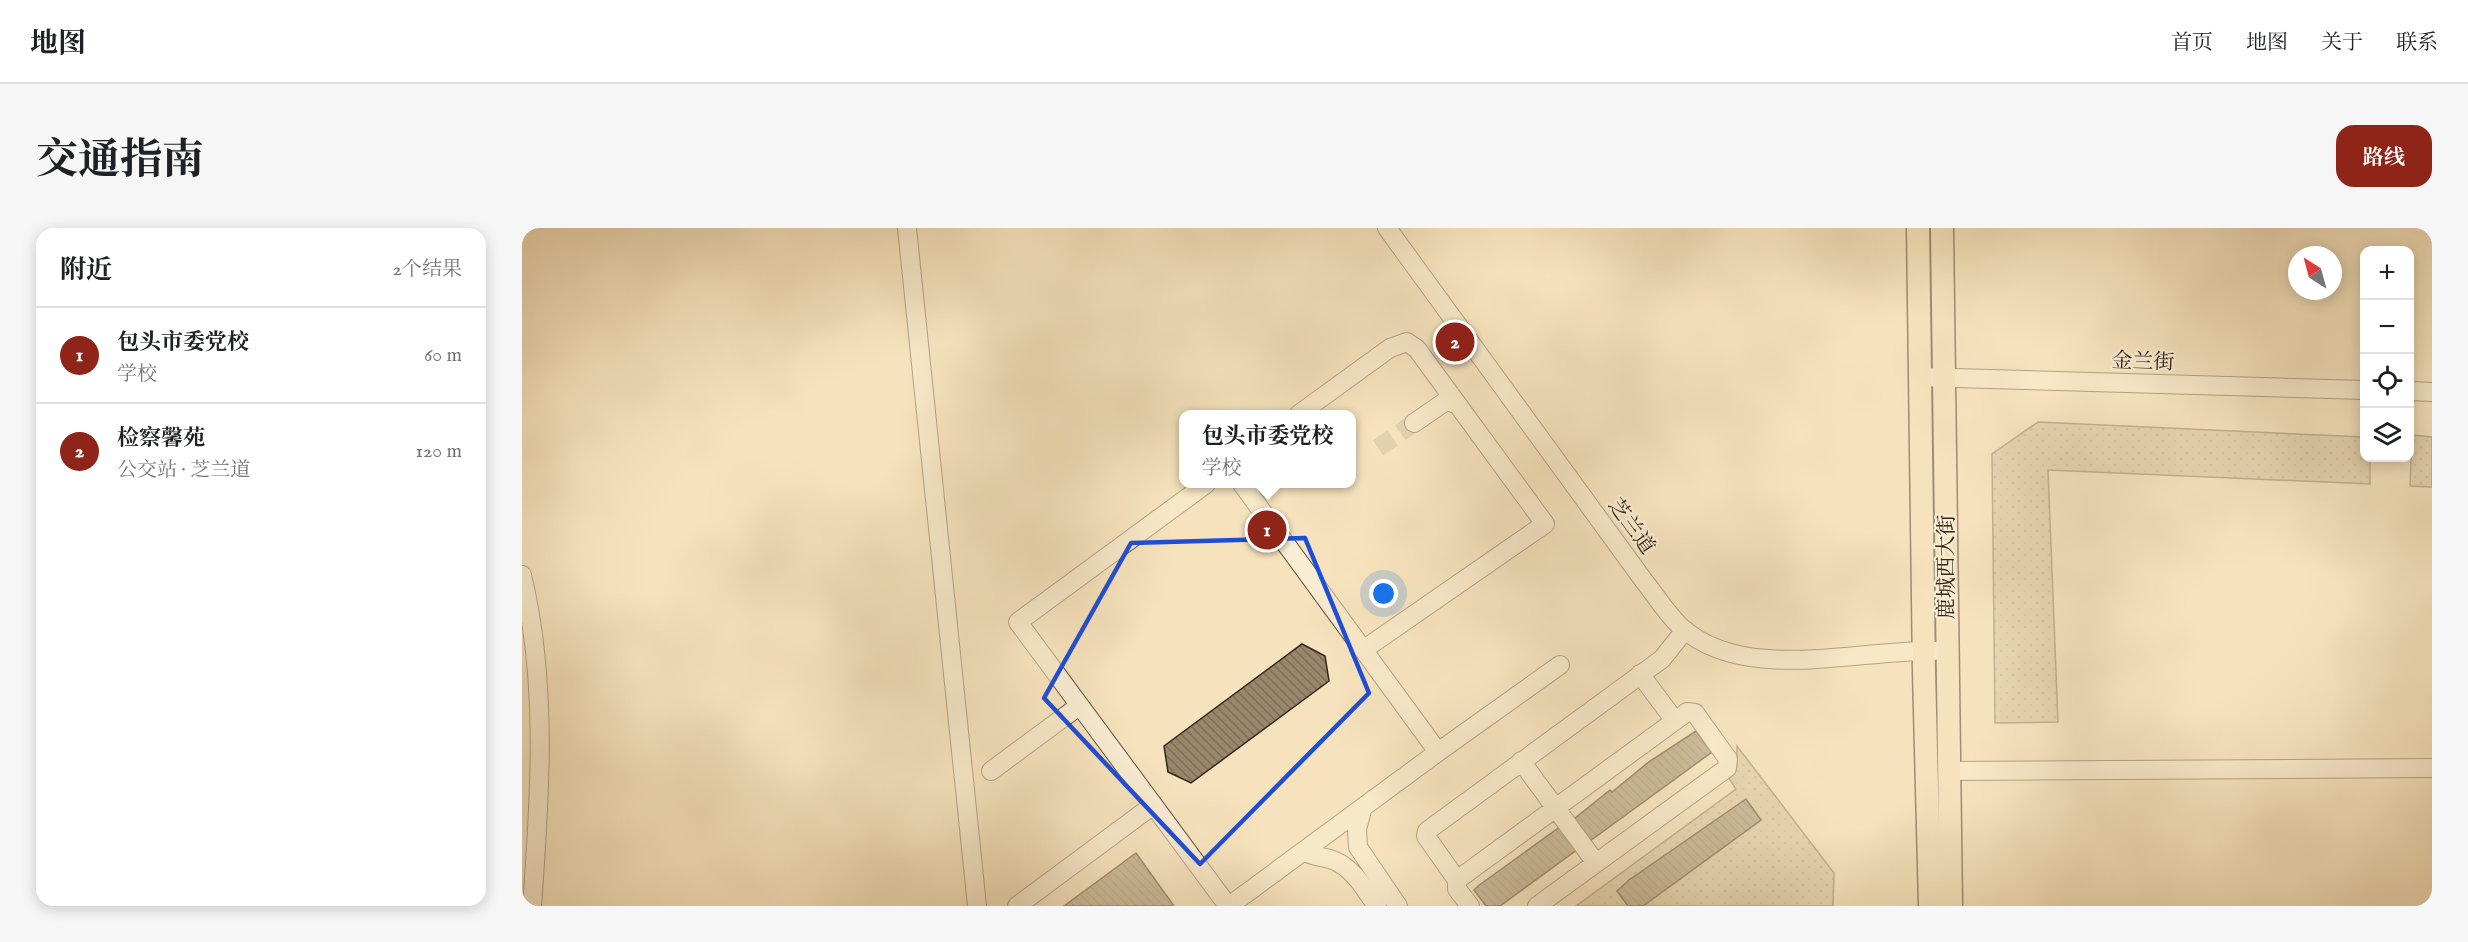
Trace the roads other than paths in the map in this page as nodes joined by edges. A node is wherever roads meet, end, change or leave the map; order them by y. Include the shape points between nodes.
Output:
1 (907, 228) edge
2 (1387, 228) edge
3 (1918, 228) edge
4 (1942, 228) edge
5 (1920, 376) junction
6 (1944, 377) junction
7 (2360, 390) edge
8 (2414, 391) edge
9 (2432, 392) edge
10 (1457, 404) junction
11 (1305, 410) edge
12 (1414, 423) tunnel mouth
13 (1199, 488) edge
14 (1246, 488) edge
15 (522, 576) edge
16 (1685, 630) junction
17 (1363, 650) junction
18 (1923, 651) junction
19 (1948, 652) junction
20 (1560, 665) dead end
21 (1640, 674) junction
22 (1079, 706) junction
23 (1675, 721) junction
24 (1438, 752) junction
25 (1521, 760) junction
26 (2432, 768) edge
27 (991, 771) dead end
28 (1950, 771) junction
29 (1152, 806) junction
30 (1363, 807) junction
31 (1556, 808) junction
32 (1304, 851) junction
33 (1596, 863) junction
34 (1457, 880) junction
35 (532, 906) edge
36 (977, 906) edge
37 (1017, 906) edge
38 (1229, 906) edge
39 (1377, 906) edge
40 (1398, 906) edge
41 (1470, 906) edge
42 (1537, 906) edge
43 (1930, 906) edge
44 (1952, 906) edge

1 - 36 street
2 - 16 street, 芝兰道 via 1644,581
3 - 5 main road, 鹿城西大街
4 - 6 main road, 鹿城西大街
5 - 6 street, 金兰街
5 - 18 main road, 鹿城西大街
6 - 7 street, 金兰街
6 - 19 main road, 鹿城西大街
8 - 9 street
10 - 11 street via 1417,349 1401,342
10 - 12 street via 1446,401
10 - 17 street via 1545,524
13 - 22 street via 1018,622
14 - 17 street
15 - 35 street via 532,617 539,695
16 - 18 street, 芝兰道 via 1722,651 1774,659
16 - 21 street via 1662,658
17 - 24 street
18 - 19 street, 芝兰道
18 - 43 main road, 鹿城西大街
19 - 28 main road, 鹿城西大街
20 - 24 street
21 - 23 street
21 - 25 street
22 - 27 street
22 - 29 street
23 - 31 street
23 - 33 street via 1687,712 1695,713 1729,765
24 - 30 street
25 - 31 street
25 - 34 street via 1427,831 1426,836
26 - 28 street
28 - 44 main road, 鹿城西大街
29 - 37 street
29 - 38 street
30 - 32 street
30 - 40 street via 1357,829 1358,847
31 - 33 street
31 - 34 street
32 - 38 street
32 - 39 street via 1312,857 1338,862 1353,873
33 - 42 street
34 - 41 street via 1457,889

